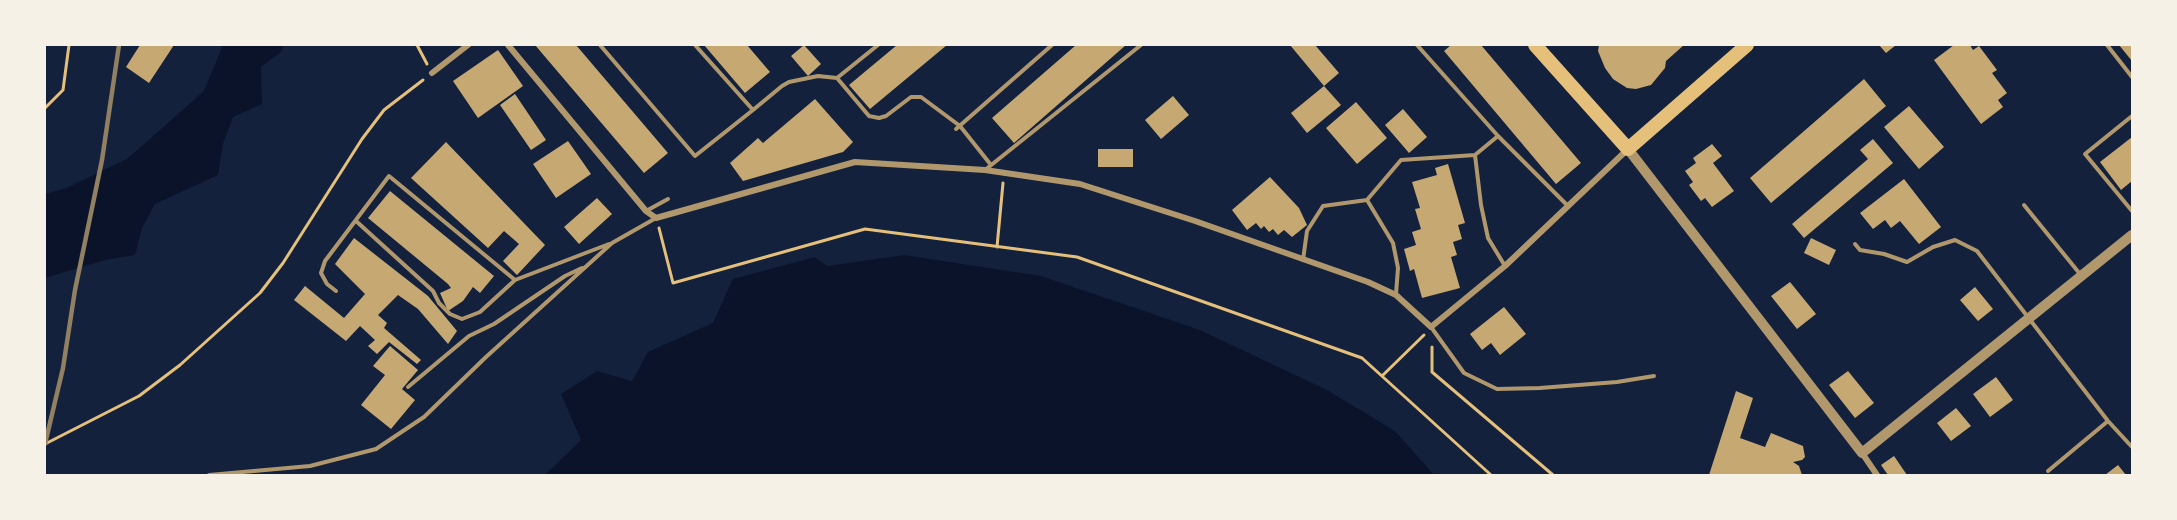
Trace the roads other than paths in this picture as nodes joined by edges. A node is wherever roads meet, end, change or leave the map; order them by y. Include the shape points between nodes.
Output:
1 (468, 45) edge
2 (508, 45) edge
3 (600, 45) edge
4 (695, 45) edge
5 (878, 45) edge
6 (1052, 45) edge
7 (1141, 45) edge
8 (1417, 45) edge
9 (1535, 45) edge
10 (1747, 45) edge
11 (2107, 45) edge
12 (432, 73) road end
13 (2132, 77) edge
14 (837, 78) junction
15 (753, 110) junction
16 (2132, 116) edge
17 (958, 128) junction
18 (1498, 136) junction
19 (1628, 149) junction
20 (1475, 155) junction
21 (988, 167) junction
22 (668, 199) dead end
23 (1367, 200) junction
24 (2024, 205) dead end
25 (1568, 206) junction
26 (646, 211) junction
27 (2132, 211) edge
28 (656, 218) junction
29 (356, 221) junction
30 (2132, 235) edge
31 (612, 243) junction
32 (1855, 244) dead end
33 (1303, 260) junction
34 (588, 265) junction
35 (1505, 266) junction
36 (2081, 275) junction
37 (515, 280) junction
38 (336, 291) dead end
39 (1396, 295) junction
40 (2029, 317) junction
41 (1431, 327) junction
42 (1654, 376) dead end
43 (408, 387) dead end
44 (2108, 422) junction
45 (2131, 444) edge
46 (1862, 453) junction
47 (2048, 471) dead end
48 (208, 475) edge
49 (1877, 475) edge

1 - 12 street
2 - 26 street
3 - 15 lane via 695,156
4 - 15 lane
5 - 14 lane
6 - 17 lane
7 - 21 lane
8 - 18 lane
9 - 19 main road
10 - 19 main road
11 - 13 lane
14 - 15 lane via 818,76 789,82
14 - 17 lane via 869,117 886,116 911,97 921,97
16 - 27 lane via 2085,154
17 - 21 lane
18 - 20 lane
18 - 25 lane
19 - 25 street
19 - 46 street
20 - 23 lane via 1401,160
20 - 35 lane via 1488,238
21 - 28 street via 855,162
21 - 33 street via 1080,184 1195,220
22 - 26 lane
23 - 33 lane via 1323,206 1307,231
23 - 39 lane via 1393,243 1398,268
24 - 36 lane
25 - 35 street
26 - 28 street
28 - 31 lane
29 - 37 lane via 433,291 450,314 462,319 480,312
29 - 37 lane via 389,176
29 - 38 lane via 325,261 321,273
30 - 36 street
31 - 34 lane
31 - 37 lane
32 - 40 lane via 1860,250 1907,262 1955,240 1977,251
33 - 39 street
34 - 43 lane via 565,276 495,324 469,336
34 - 48 lane via 424,417 376,449 310,466
35 - 41 street
36 - 40 street
39 - 41 street
40 - 44 lane
40 - 46 street
41 - 42 lane via 1464,373 1497,389
44 - 45 lane
44 - 47 lane
46 - 49 street

